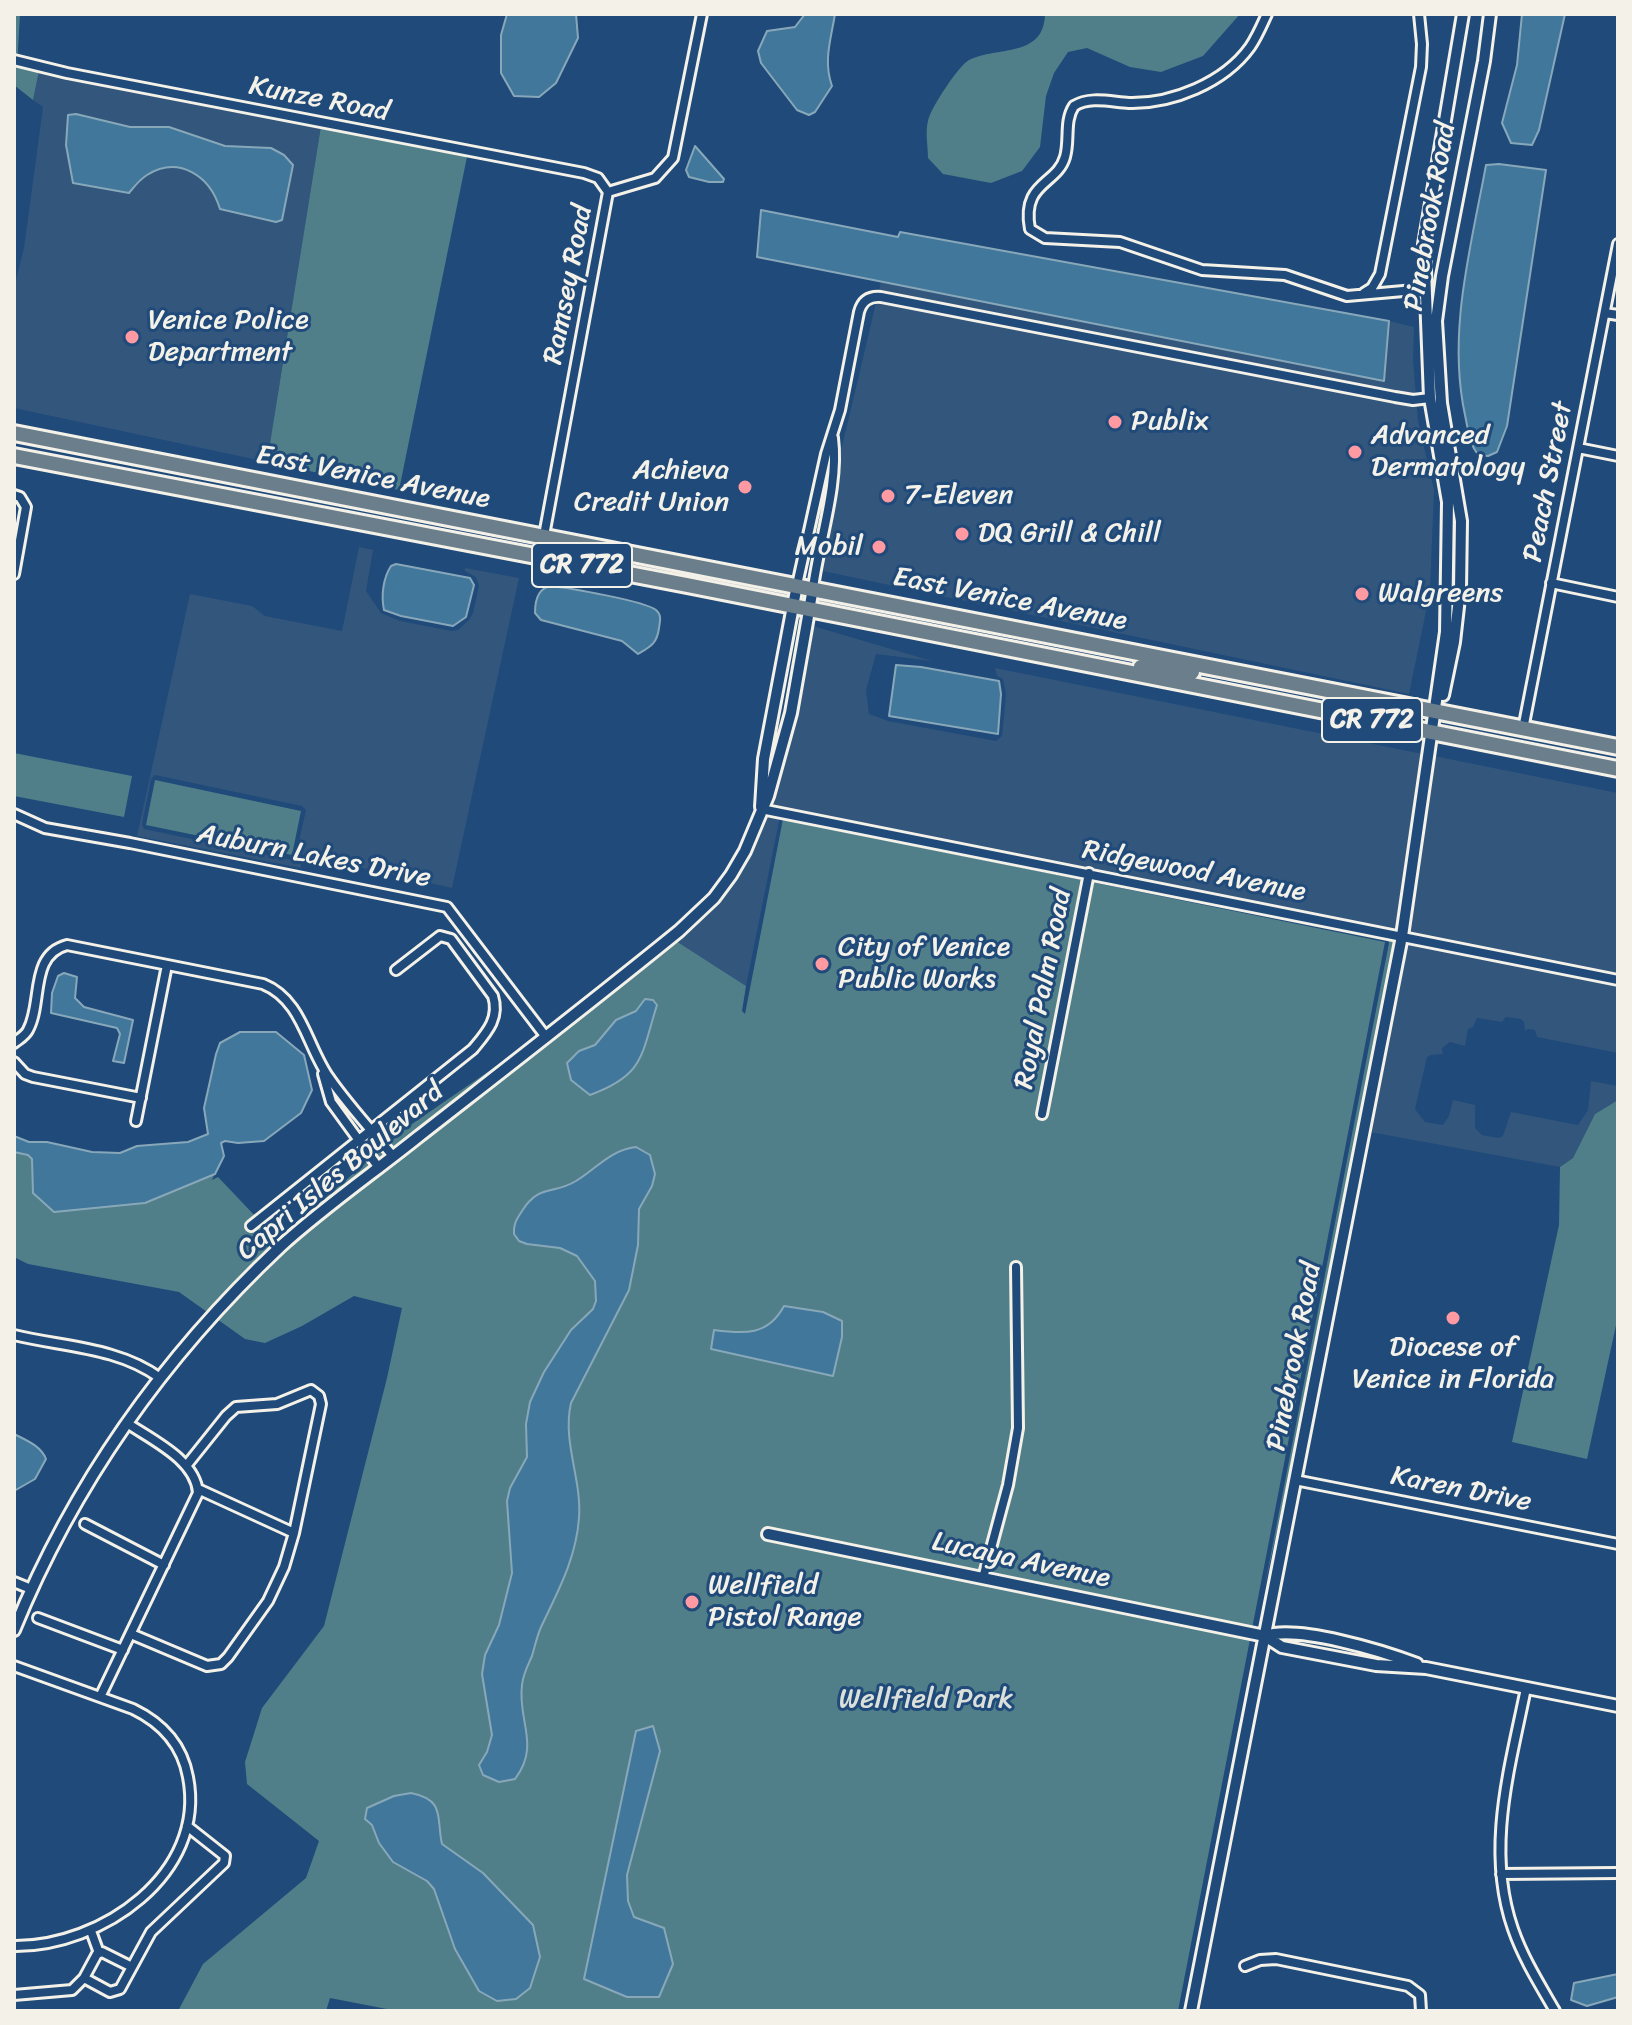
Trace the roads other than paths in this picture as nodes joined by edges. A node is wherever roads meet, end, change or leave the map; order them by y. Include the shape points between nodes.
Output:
1 (702, 14) edge
2 (1267, 14) edge
3 (1419, 14) edge
4 (1463, 14) edge
5 (1490, 14) edge
6 (14, 60) edge
7 (608, 192) junction
8 (1618, 244) edge
9 (1380, 274) junction
10 (1426, 289) junction
11 (1392, 290) junction
12 (1360, 295) junction
13 (1605, 313) junction
14 (1618, 315) edge
15 (1430, 398) junction
16 (14, 433) edge
17 (833, 434) junction
18 (1578, 448) junction
19 (14, 456) edge
20 (1618, 456) edge
21 (196, 493) junction
22 (14, 495) edge
23 (376, 505) junction
24 (544, 537) junction
25 (540, 557) junction
26 (14, 574) edge
27 (1551, 583) junction
28 (797, 585) junction
29 (813, 588) junction
30 (1454, 589) junction
31 (1618, 597) edge
32 (793, 607) junction
33 (810, 610) junction
34 (1010, 649) junction
35 (1142, 653) junction
36 (1226, 670) junction
37 (1125, 671) junction
38 (1435, 711) junction
39 (1523, 729) junction
40 (1432, 732) junction
41 (1618, 747) edge
42 (1618, 769) edge
43 (761, 809) junction
44 (14, 814) edge
45 (1089, 873) junction
46 (1402, 936) junction
47 (167, 965) junction
48 (396, 970) dead end
49 (1618, 980) edge
50 (546, 1037) junction
51 (14, 1043) edge
52 (14, 1062) edge
53 (322, 1069) junction
54 (141, 1098) junction
55 (1042, 1114) dead end
56 (136, 1121) dead end
57 (372, 1130) junction
58 (358, 1141) junction
59 (393, 1156) junction
60 (379, 1168) junction
61 (251, 1226) dead end
62 (1016, 1267) dead end
63 (14, 1335) edge
64 (160, 1378) junction
65 (127, 1423) junction
66 (186, 1466) junction
67 (1295, 1480) junction
68 (198, 1489) junction
69 (85, 1524) dead end
70 (294, 1533) junction
71 (768, 1534) dead end
72 (1618, 1544) edge
73 (164, 1565) junction
74 (983, 1578) junction
75 (14, 1582) edge
76 (31, 1589) junction
77 (38, 1618) dead end
78 (14, 1630) edge
79 (131, 1634) junction
80 (1265, 1636) junction
81 (123, 1650) junction
82 (14, 1666) edge
83 (1526, 1688) junction
84 (100, 1697) junction
85 (1618, 1706) edge
86 (187, 1826) junction
87 (1618, 1873) edge
88 (1501, 1874) junction
89 (91, 1931) junction
90 (14, 1946) edge
91 (99, 1953) junction
92 (1245, 1966) dead end
93 (132, 1967) junction
94 (84, 1978) junction
95 (14, 1995) edge
96 (1191, 2011) edge
97 (1421, 2011) edge
98 (1555, 2011) edge

1 - 7 street, Ramsey Road via 673,158 655,178
2 - 12 street via 1249,49 1214,80 1160,100 1088,100 1074,106 1066,153 1034,194 1030,229 1045,238 1120,242 1193,268 1285,275 1343,295
3 - 9 street via 1422,61
4 - 10 street, Pinebrook Road via 1426,227
5 - 30 street, Pinebrook Road via 1436,321 1441,403 1461,521
6 - 7 street, Kunze Road via 584,173 598,178
7 - 24 street, Ramsey Road
8 - 13 street, Peach Street
9 - 11 street
9 - 12 street
10 - 11 street
10 - 15 street, Pinebrook Road
11 - 12 street
13 - 14 street
13 - 18 street, Peach Street
15 - 17 street via 1367,392 876,297 860,307
15 - 30 street, Pinebrook Road via 1448,502
16 - 23 main road, East Venice Avenue / CR 772
17 - 28 street
17 - 29 street via 834,459
18 - 20 street
18 - 27 street, Peach Street
19 - 21 main road, East Venice Avenue / CR 772
21 - 23 main road via 220,485 340,506
21 - 25 main road, East Venice Avenue / CR 772
22 - 26 street via 26,507
23 - 24 main road, East Venice Avenue / CR 772
24 - 25 street, Ramsey Road
24 - 28 main road, East Venice Avenue / CR 772
25 - 32 main road, East Venice Avenue / CR 772
27 - 31 street
27 - 39 street, Peach Street
28 - 29 main road, East Venice Avenue / CR 772
28 - 32 street, Capri Isles Boulevard
29 - 33 street, Capri Isles Boulevard
29 - 35 main road, East Venice Avenue / CR 772
30 - 38 street, Pinebrook Road via 1446,687
32 - 33 main road, East Venice Avenue / CR 772
32 - 43 street, Capri Isles Boulevard via 764,759
33 - 34 main road, East Venice Avenue / CR 772
33 - 43 street, Capri Isles Boulevard via 786,735
34 - 35 main road via 1036,647 1118,662
34 - 37 main road, East Venice Avenue / CR 772
35 - 36 main road, East Venice Avenue / CR 772
36 - 37 main road
36 - 38 main road, East Venice Avenue / CR 772
37 - 40 main road, East Venice Avenue / CR 772
38 - 39 main road, East Venice Avenue / CR 772
38 - 40 street, Pinebrook Road
39 - 41 main road, East Venice Avenue / CR 772
40 - 42 main road, East Venice Avenue / CR 772
40 - 46 street, Pinebrook Road
43 - 45 street, Ridgewood Avenue
43 - 50 street, Capri Isles Boulevard via 745,851 714,898
44 - 50 street, Auburn Lakes Drive via 55,830 447,907
45 - 46 street, Ridgewood Avenue
45 - 55 street, Royal Palm Road
46 - 49 street, Ridgewood Avenue
46 - 67 street, Pinebrook Road
47 - 51 street via 59,947 44,962 31,1023
47 - 53 street via 271,987 296,1013
47 - 54 street
48 - 57 street via 445,936 493,996 495,1015 473,1049
50 - 59 street, Capri Isles Boulevard
52 - 54 street via 33,1077
53 - 57 street
53 - 58 street via 331,1102
54 - 56 street
57 - 58 street
57 - 59 street
58 - 60 street
58 - 61 street
59 - 60 street, Capri Isles Boulevard
60 - 64 street, Capri Isles Boulevard via 284,1244
62 - 74 street via 1018,1428
63 - 64 street via 118,1355
64 - 65 street, Capri Isles Boulevard
65 - 66 street
65 - 76 street, Capri Isles Boulevard via 81,1492
66 - 68 street
66 - 70 street via 236,1407 277,1404 316,1392 321,1404
67 - 72 street, Karen Drive
67 - 80 street, Pinebrook Road
68 - 70 street
68 - 73 street
69 - 73 street
70 - 79 street via 268,1601 221,1664 202,1665
71 - 74 street, Lucaya Avenue
73 - 79 street
74 - 80 street, Lucaya Avenue
75 - 76 street
76 - 78 street, Capri Isles Boulevard
77 - 81 street
79 - 81 street
80 - 83 street, Lucaya Avenue via 1285,1632
80 - 96 street, Pinebrook Road
81 - 84 street
82 - 84 street
83 - 85 street, Lucaya Avenue
83 - 88 street via 1503,1801
84 - 86 street via 151,1719 176,1744 189,1782
86 - 89 street via 172,1862 152,1887
86 - 93 street via 225,1856 224,1863 160,1921
87 - 88 street
88 - 98 street via 1514,1931
89 - 90 street
89 - 91 street
91 - 93 street
91 - 94 street
92 - 97 street via 1276,1959 1408,1986 1420,1995
93 - 94 street via 120,1989 110,1992
94 - 95 street via 72,1990

